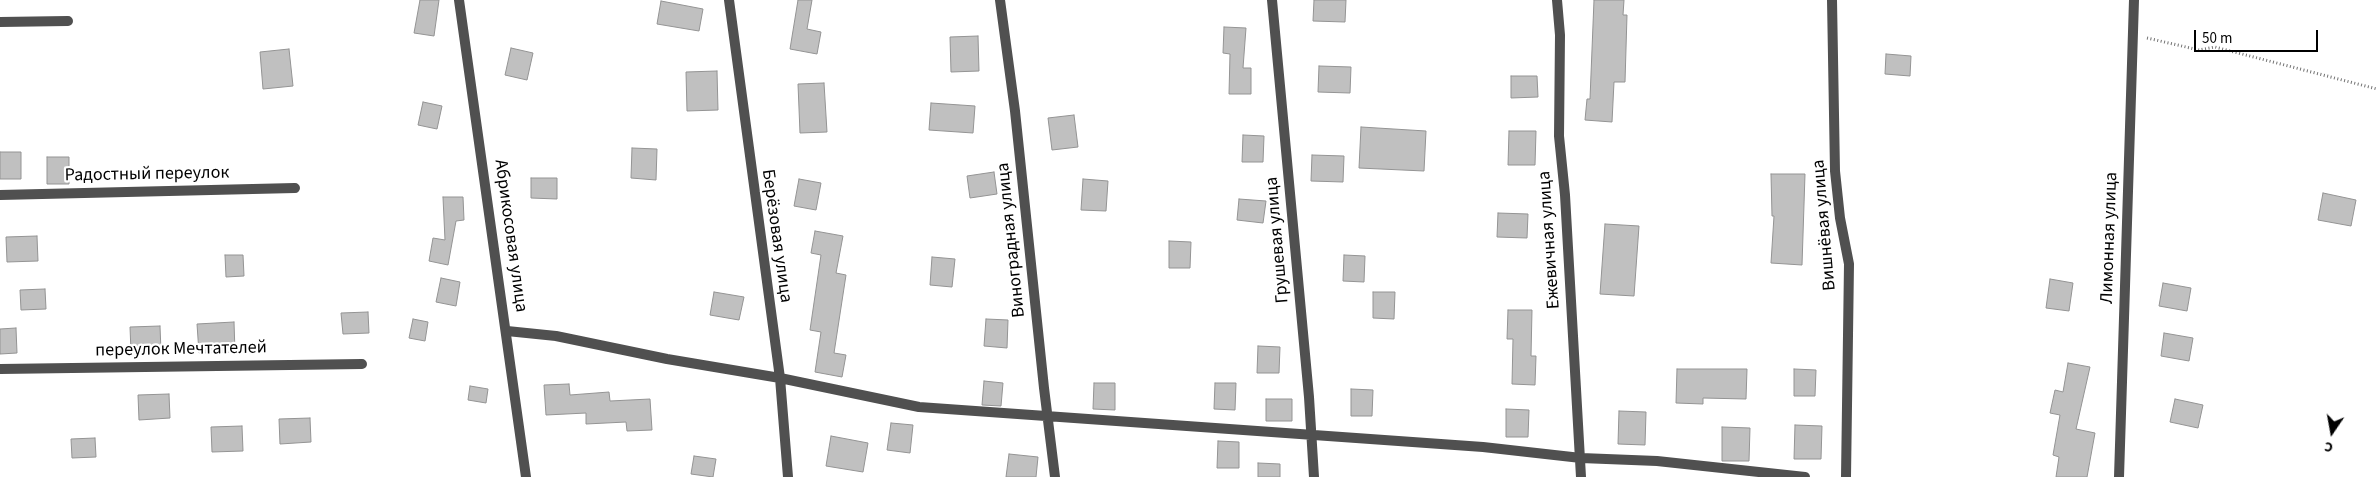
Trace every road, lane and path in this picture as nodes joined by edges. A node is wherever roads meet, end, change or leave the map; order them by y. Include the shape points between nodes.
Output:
1 (459, 0) edge
2 (729, 0) edge
3 (1000, 0) edge
4 (1272, 0) edge
5 (1557, 0) edge
6 (1832, 0) edge
7 (2134, 0) edge
8 (68, 21) dead end
9 (0, 22) edge
10 (2147, 38) dead end
11 (2377, 89) edge
12 (295, 188) dead end
13 (0, 195) edge
14 (507, 331) junction
15 (362, 364) dead end
16 (0, 369) edge
17 (780, 378) junction
18 (1047, 415) junction
19 (1311, 433) junction
20 (1581, 458) junction
21 (526, 477) edge
22 (788, 477) edge
23 (1055, 477) edge
24 (1314, 477) edge
25 (1581, 477) edge
26 (1805, 477) edge
27 (1846, 477) edge
28 (2119, 477) edge

1 - 14 street, Абрикосовая улица
2 - 17 street, Берёзовая улица
3 - 18 street, Виноградная улица via 1015,110
4 - 19 street, Грушевая улица
5 - 20 street, Ежевичная улица via 1559,136
6 - 27 street, Вишнёвая улица via 1835,171 1849,264
7 - 28 street, Лимонная улица
8 - 9 street
10 - 11 path via 2199,50 2215,47
12 - 13 street, Радостный переулок
14 - 17 street via 556,336
14 - 21 street, Абрикосовая улица
15 - 16 street, переулок Мечтателей
17 - 18 street via 919,407
17 - 22 street, Берёзовая улица
18 - 19 street
18 - 23 street, Виноградная улица
19 - 20 street
19 - 24 street, Грушевая улица
20 - 25 street, Ежевичная улица
20 - 26 street via 1657,461

